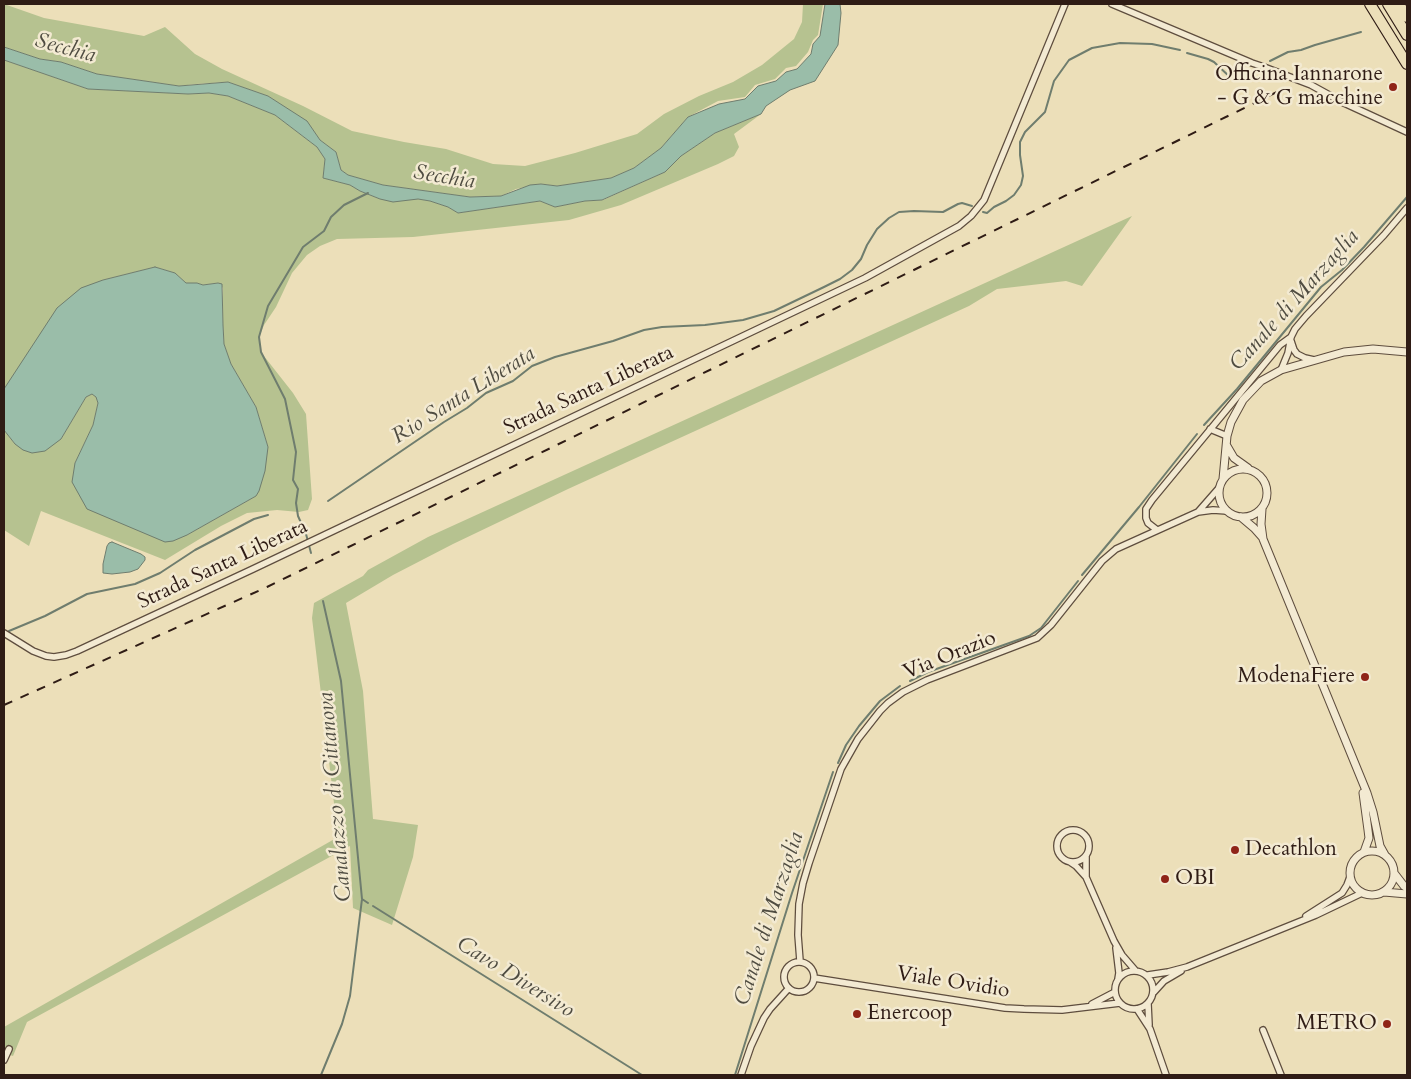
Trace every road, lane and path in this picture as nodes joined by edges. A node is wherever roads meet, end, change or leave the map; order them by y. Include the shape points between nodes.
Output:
1 (1066, 4) edge
2 (1112, 4) edge
3 (1370, 4) edge
4 (1388, 4) edge
5 (1399, 4) edge
6 (1407, 17) edge
7 (1407, 35) edge
8 (1407, 64) edge
9 (1407, 132) edge
10 (1407, 208) edge
11 (1291, 337) junction
12 (1407, 352) edge
13 (1314, 360) junction
14 (1281, 370) junction
15 (1210, 429) junction
16 (1227, 436) junction
17 (1226, 446) junction
18 (1249, 469) junction
19 (1223, 479) junction
20 (1219, 488) junction
21 (1262, 509) junction
22 (1227, 511) junction
23 (1198, 512) junction
24 (1241, 517) junction
25 (1157, 530) junction
26 (1263, 539) junction
27 (4, 633) edge
28 (1362, 782) junction
29 (1364, 852) junction
30 (1385, 855) junction
31 (1086, 856) junction
32 (1070, 862) junction
33 (1394, 873) junction
34 (1086, 877) junction
35 (1350, 877) junction
36 (1407, 888) edge
37 (1384, 892) junction
38 (1362, 893) junction
39 (1407, 894) edge
40 (1294, 924) junction
41 (1114, 941) junction
42 (800, 961) junction
43 (1187, 967) junction
44 (1134, 970) junction
45 (1148, 975) junction
46 (814, 978) junction
47 (1118, 980) junction
48 (789, 988) junction
49 (1115, 992) junction
50 (1154, 992) junction
51 (1120, 1003) junction
52 (1148, 1004) junction
53 (1088, 1006) junction
54 (1137, 1009) junction
55 (1150, 1029) junction
56 (1263, 1030) dead end
57 (8, 1049) dead end
58 (4, 1060) edge
59 (741, 1075) edge
60 (1166, 1075) edge
61 (1281, 1075) edge

1 - 27 street, Strada Santa Liberata via 984,200 959,226 865,278 66,655 39,654
2 - 9 street via 1310,85
3 - 8 highway
4 - 7 highway
5 - 6 highway
10 - 11 street via 1306,316
11 - 13 street via 1297,354
11 - 14 street
11 - 15 street via 1280,345
12 - 13 street via 1373,349
13 - 14 street
14 - 16 street via 1261,381 1247,395
15 - 16 street
15 - 25 street via 1146,509 1147,520
16 - 17 street
17 - 18 street via 1234,458
17 - 19 street
18 - 19 street via 1237,469
18 - 21 street via 1260,475 1267,487
19 - 20 street
20 - 22 street via 1219,498
20 - 23 street, Via Orazio
21 - 24 street
21 - 26 street
22 - 23 street, Via Orazio
22 - 24 street
23 - 25 street, Via Orazio
24 - 26 street
25 - 42 street, Via Orazio via 1121,546 1102,560 1051,626 1037,638 910,688 888,703 868,725 841,768 803,883 799,904
26 - 28 street
28 - 29 street via 1368,830
28 - 30 street
29 - 30 street via 1375,851
29 - 35 street via 1352,862
30 - 33 street via 1392,863
31 - 32 street
31 - 32 street via 1089,846 1085,836 1075,831 1067,832 1059,840 1058,848 1063,858
31 - 34 street
32 - 34 street
33 - 36 street
33 - 37 street via 1392,884
34 - 41 street
35 - 38 street via 1354,887
35 - 40 street via 1338,896
37 - 38 street via 1373,896
37 - 39 street
38 - 40 street
40 - 43 street
41 - 44 street
41 - 47 street
42 - 46 street via 809,965
42 - 48 street via 791,963 784,970 784,980
43 - 45 street
43 - 50 street via 1164,981
44 - 45 street
44 - 47 street via 1125,972
45 - 50 street
46 - 48 street via 802,991
46 - 53 street, Viale Ovidio via 1005,1008 1053,1010
47 - 49 street
48 - 59 street via 764,1018
49 - 51 street
49 - 53 street, Viale Ovidio
50 - 52 street
51 - 53 street, Viale Ovidio
51 - 54 street
52 - 54 street
52 - 55 street
54 - 55 street
55 - 60 street
56 - 61 street
57 - 58 street

